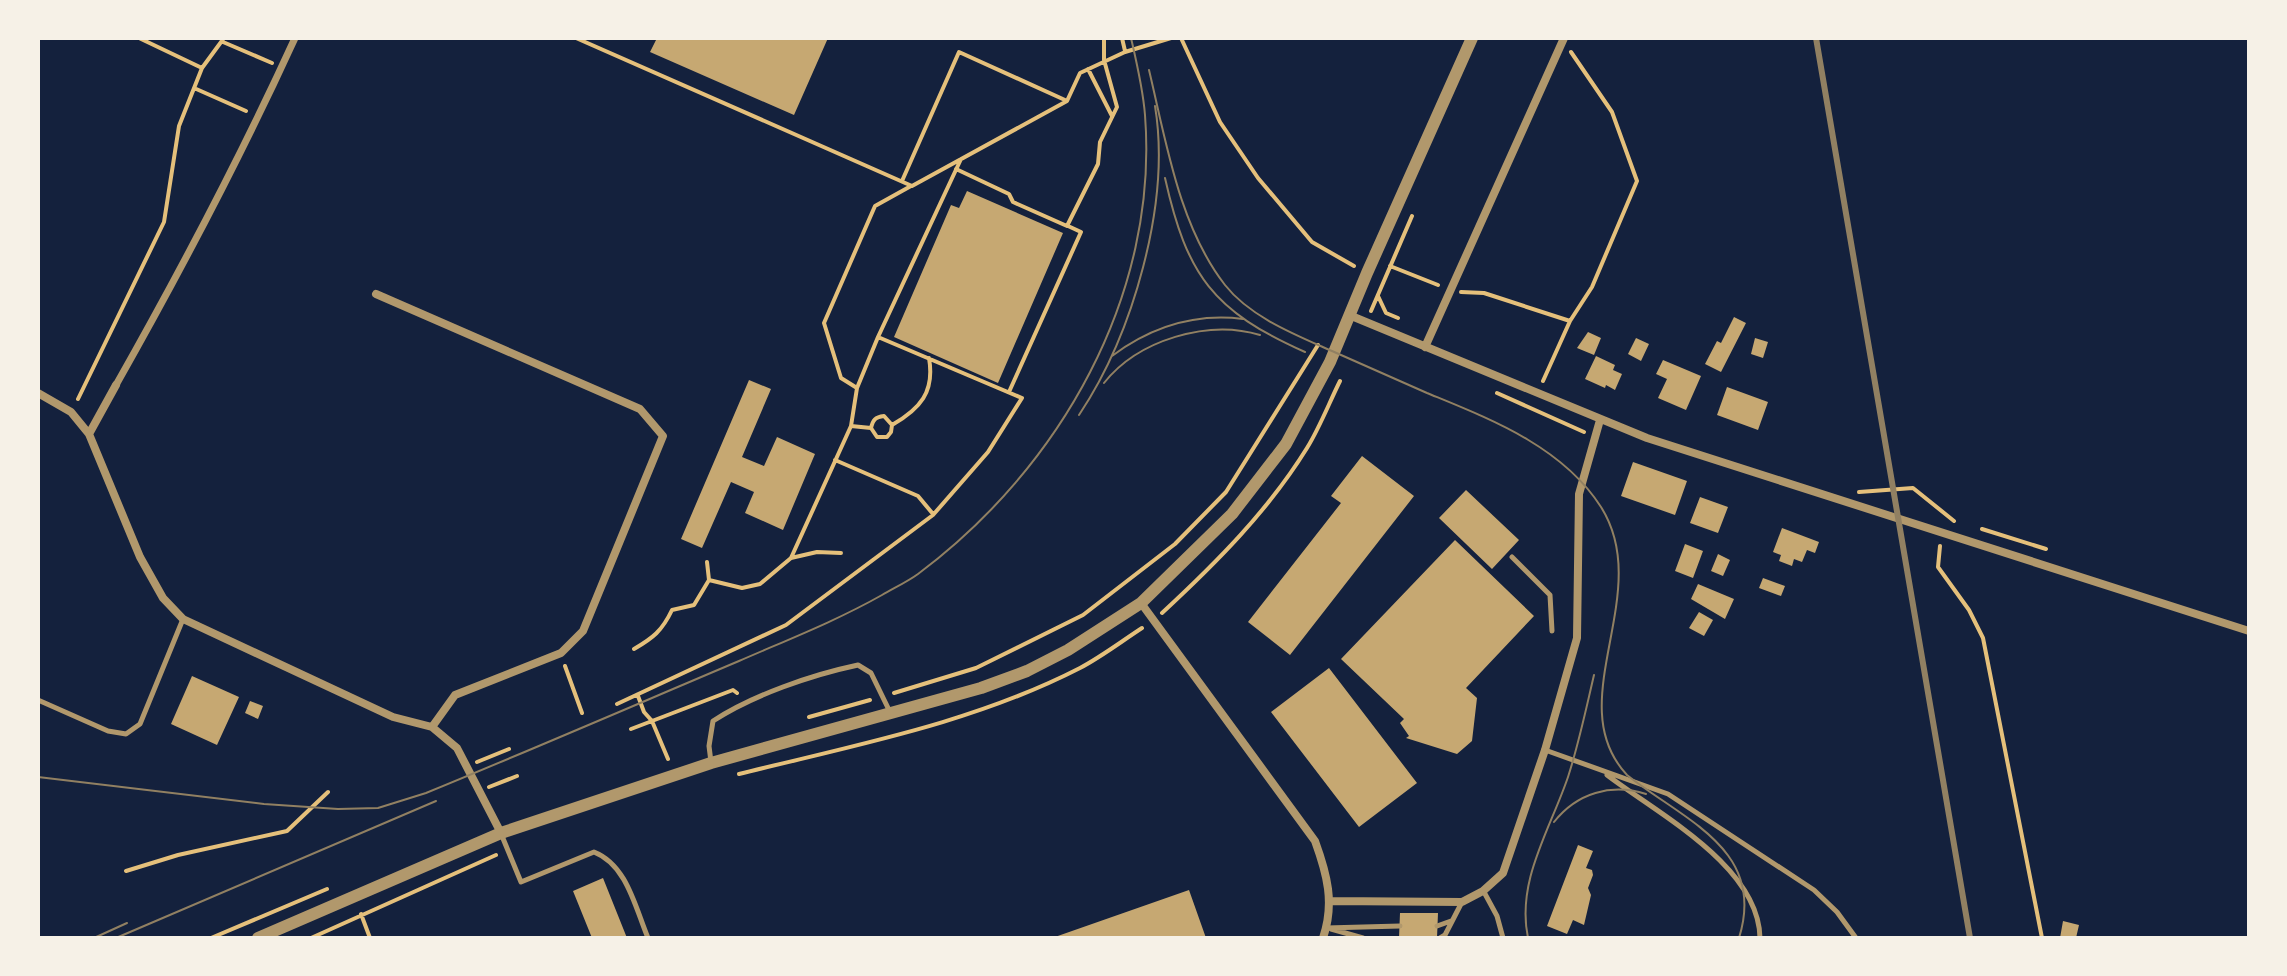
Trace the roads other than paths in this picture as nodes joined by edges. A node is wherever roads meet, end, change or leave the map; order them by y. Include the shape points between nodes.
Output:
1 (295, 38) edge
2 (1472, 38) edge
3 (1564, 39) edge
4 (376, 294) dead end
5 (1349, 315) junction
6 (1425, 347) junction
7 (116, 385) joint
8 (38, 393) edge
9 (1600, 420) junction
10 (89, 434) junction
11 (1512, 557) dead end
12 (1141, 603) junction
13 (183, 619) junction
14 (1552, 631) dead end
15 (2249, 631) edge
16 (38, 700) edge
17 (890, 712) junction
18 (432, 727) junction
19 (1545, 750) junction
20 (711, 763) junction
21 (1602, 771) junction
22 (501, 833) junction
23 (1483, 891) junction
24 (1330, 901) junction
25 (1462, 902) junction
26 (1454, 919) junction
27 (1400, 926) dead end
28 (1437, 926) dead end
29 (1326, 928) junction
30 (258, 938) edge
31 (648, 938) edge
32 (1323, 938) edge
33 (1363, 938) edge
34 (1440, 938) edge
35 (1503, 938) edge
36 (1760, 938) edge
37 (1856, 938) edge

1 - 7 street
2 - 5 street
3 - 6 street
4 - 18 street via 640,409 663,436 583,631 561,653 455,695
5 - 6 street
5 - 12 street via 1286,444 1232,514
6 - 9 street
7 - 10 street
8 - 10 street via 71,412
9 - 15 street
9 - 19 street via 1579,494 1577,638
10 - 13 street via 140,557 163,598
11 - 14 lane via 1550,595
12 - 17 street via 1027,671
12 - 24 street via 1315,841
13 - 16 lane via 140,724 126,734
13 - 18 street via 393,717
17 - 20 street
17 - 20 lane via 871,673 858,665 832,670 713,721
18 - 22 street via 457,748
19 - 21 lane
19 - 23 street via 1503,873
20 - 22 street
21 - 36 lane via 1694,837 1743,886
21 - 37 lane via 1668,794 1814,890
22 - 30 street
22 - 31 lane via 521,882 594,852 602,855 624,880
23 - 25 street
23 - 35 lane
24 - 25 street
24 - 29 street
25 - 26 lane
26 - 28 lane
26 - 34 lane
27 - 29 lane
29 - 32 street
29 - 33 lane

